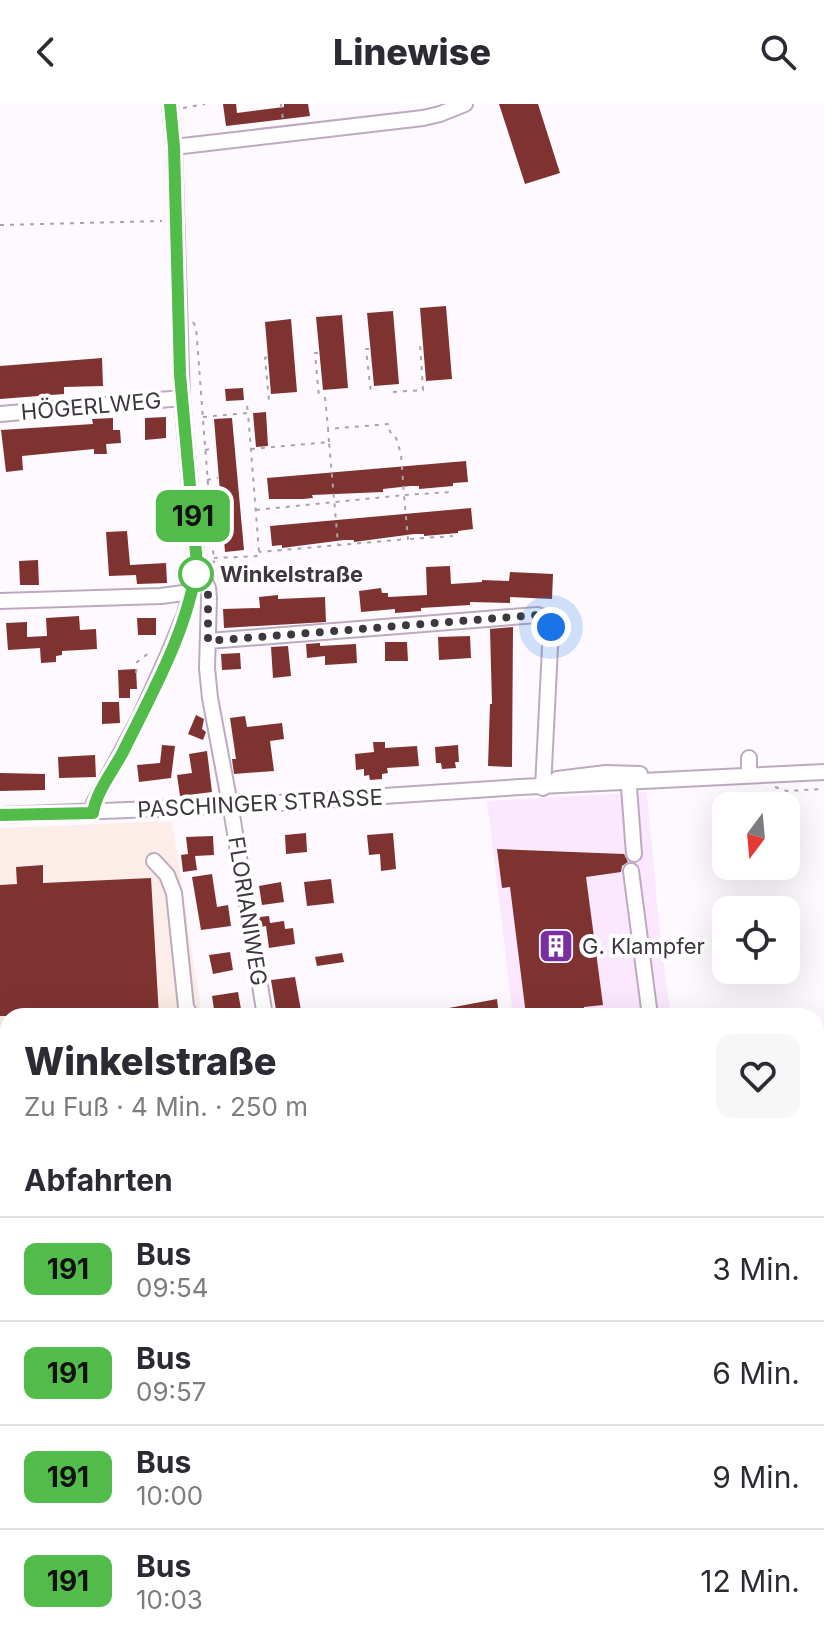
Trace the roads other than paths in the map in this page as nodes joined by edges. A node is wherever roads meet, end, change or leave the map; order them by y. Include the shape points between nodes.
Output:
1 (465, 104) edge
2 (173, 106) edge
3 (174, 147) junction
4 (182, 398) junction
5 (0, 414) edge
6 (197, 564) junction
7 (191, 592) junction
8 (0, 601) edge
9 (208, 641) junction
10 (749, 758) dead end
11 (824, 772) edge
12 (757, 774) junction
13 (629, 778) junction
14 (544, 784) junction
15 (230, 806) junction
16 (93, 813) junction
17 (0, 815) edge
18 (634, 854) dead end
19 (154, 861) dead end
20 (631, 871) dead end
21 (187, 1008) edge
22 (264, 1008) edge
23 (649, 1008) edge

1 - 3 street via 423,118
2 - 3 street
3 - 4 street
4 - 5 street, HÖGERLWEG
4 - 6 street
6 - 7 street
6 - 9 street via 208,588
7 - 8 street
7 - 16 street via 159,676
9 - 14 street via 544,617 551,627
9 - 15 street via 210,698
10 - 12 street
11 - 12 street, PASCHINGER STRASSE
12 - 13 street, PASCHINGER STRASSE
13 - 14 street, PASCHINGER STRASSE via 586,775
13 - 18 street
14 - 15 street, PASCHINGER STRASSE
15 - 16 street, PASCHINGER STRASSE
15 - 22 street, FLORIANIWEG
16 - 17 street, PASCHINGER STRASSE
19 - 21 street via 174,893
20 - 23 street

